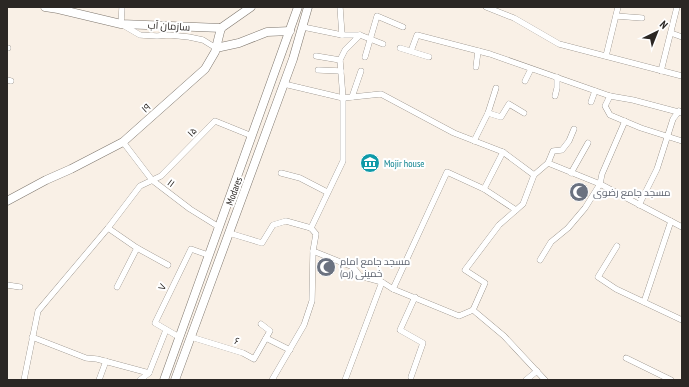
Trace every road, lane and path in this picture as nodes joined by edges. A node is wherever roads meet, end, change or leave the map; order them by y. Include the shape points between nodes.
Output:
1 (45, 7) edge
2 (122, 7) edge
3 (251, 7) edge
4 (298, 7) edge
5 (308, 7) edge
6 (340, 7) edge
7 (486, 7) edge
8 (618, 7) edge
9 (677, 7) edge
10 (616, 16) junction
11 (642, 18) dead end
12 (121, 24) junction
13 (303, 27) junction
14 (403, 27) dead end
15 (221, 28) junction
16 (290, 31) junction
17 (671, 33) junction
18 (342, 35) junction
19 (360, 35) junction
20 (682, 37) edge
21 (370, 39) junction
22 (383, 44) dead end
23 (216, 48) junction
24 (400, 48) dead end
25 (411, 51) junction
26 (478, 51) junction
27 (316, 56) dead end
28 (606, 56) junction
29 (365, 57) dead end
30 (429, 57) dead end
31 (340, 60) junction
32 (476, 67) dead end
33 (531, 69) junction
34 (318, 70) dead end
35 (341, 71) junction
36 (361, 71) dead end
37 (661, 71) junction
38 (682, 76) edge
39 (557, 77) junction
40 (525, 81) dead end
41 (284, 84) junction
42 (496, 88) dead end
43 (595, 91) junction
44 (555, 96) dead end
45 (610, 96) junction
46 (352, 97) junction
47 (343, 98) junction
48 (592, 102) dead end
49 (680, 112) edge
50 (488, 113) junction
51 (524, 113) dead end
52 (625, 121) junction
53 (574, 129) dead end
54 (252, 136) junction
55 (667, 137) junction
56 (474, 141) junction
57 (682, 141) edge
58 (123, 142) junction
59 (588, 144) dead end
60 (503, 152) junction
61 (548, 163) junction
62 (571, 172) junction
63 (281, 173) dead end
64 (534, 175) junction
65 (152, 180) junction
66 (600, 184) junction
67 (232, 189) junction
68 (484, 190) junction
69 (244, 192) junction
70 (327, 192) junction
71 (7, 201) edge
72 (640, 205) junction
73 (516, 210) junction
74 (671, 221) junction
75 (219, 227) junction
76 (682, 227) edge
77 (108, 228) junction
78 (311, 228) junction
79 (229, 234) junction
80 (617, 246) dead end
81 (137, 248) junction
82 (313, 250) junction
83 (208, 255) junction
84 (540, 260) dead end
85 (168, 265) dead end
86 (382, 282) junction
87 (7, 285) edge
88 (20, 287) dead end
89 (117, 287) dead end
90 (393, 289) junction
91 (415, 297) junction
92 (644, 302) junction
93 (473, 310) junction
94 (682, 320) edge
95 (261, 324) dead end
96 (166, 330) junction
97 (32, 337) junction
98 (179, 337) junction
99 (190, 337) junction
100 (266, 338) junction
101 (290, 350) junction
102 (626, 358) dead end
103 (106, 361) junction
104 (537, 371) junction
105 (149, 373) junction
106 (411, 376) dead end
107 (24, 380) edge
108 (99, 380) edge
109 (140, 380) edge
110 (164, 380) edge
111 (175, 380) edge
112 (272, 380) edge
113 (345, 380) edge
114 (526, 380) edge
115 (545, 380) edge
116 (671, 380) edge

1 - 12 main road, سازمان آب
2 - 12 street
3 - 15 main road
4 - 16 main road, Modares
5 - 13 main road, Modares
6 - 18 street
7 - 28 street via 514,18 559,44
8 - 10 street
9 - 17 street
10 - 11 street
10 - 28 street
12 - 15 main road, سازمان آب
12 - 23 street, سازمان آب via 140,35 189,37 203,40
13 - 18 street
13 - 41 main road, Modares
14 - 21 street via 377,16
15 - 23 main road, ۱۹
16 - 23 main road via 267,32 239,43
16 - 54 main road, Modares
17 - 20 street
17 - 37 street
18 - 19 street
19 - 21 street
19 - 31 street via 345,50
21 - 22 street
21 - 29 street
23 - 58 main road, ۱۹ via 205,69
24 - 25 street
25 - 26 street via 417,35
25 - 30 street
26 - 32 street
26 - 33 street
27 - 31 street
28 - 37 street
31 - 35 street
33 - 39 street
33 - 40 street
34 - 35 street
35 - 47 street
36 - 46 street
37 - 38 street
39 - 43 street
39 - 44 street
41 - 47 street
41 - 69 main road, Modares
42 - 50 street
43 - 45 street
43 - 48 street
45 - 49 street
45 - 52 street via 605,106 610,115
46 - 47 street
46 - 56 street via 381,94
47 - 70 street via 343,161
49 - 55 street via 673,119
50 - 51 street via 501,117 509,104
50 - 56 street
52 - 55 street
52 - 66 street
53 - 61 street via 562,150 553,151
54 - 65 street, ۱۵ via 215,122 161,176
54 - 67 main road, Modares
55 - 57 street
55 - 72 street via 657,169
56 - 60 street
58 - 65 street, ۱۱
58 - 71 main road, ۱۹
59 - 62 street
60 - 64 street
60 - 68 street
61 - 62 street
61 - 64 street
62 - 66 street
63 - 70 street via 300,178
64 - 73 street via 523,204
65 - 75 street, ۱۱
65 - 77 street via 140,186
66 - 72 street
66 - 84 street via 585,208 568,228 551,242
67 - 69 main road
67 - 75 main road, Modares
68 - 73 street
68 - 90 street via 448,172
69 - 79 main road, Modares
70 - 78 street
72 - 74 street
73 - 93 street via 499,225 465,270 485,283
74 - 76 street
74 - 92 street
75 - 83 main road, Modares
77 - 81 street
77 - 97 street via 38,311
78 - 79 street via 286,221 273,225 262,243
78 - 82 street via 316,234
79 - 99 main road, Modares
80 - 92 street via 598,277
81 - 85 street
81 - 89 street
82 - 86 street via 353,267 360,276
82 - 101 street via 312,301 304,325
83 - 96 street, ۷ via 191,249 154,323
83 - 98 main road, Modares
86 - 90 street
86 - 113 street
87 - 88 street
90 - 91 street
91 - 93 street via 458,316
91 - 106 street via 400,330 423,343
92 - 94 street
93 - 104 street via 504,336
95 - 100 street via 270,331
96 - 98 street, ۷
96 - 105 street
97 - 103 street via 86,358
97 - 107 street
98 - 110 main road, Modares
99 - 100 street, ۶ via 243,352 254,359
99 - 111 main road, Modares
100 - 101 street
101 - 112 street
102 - 116 street
103 - 105 street
103 - 108 street
104 - 114 street
104 - 115 street
105 - 109 street

